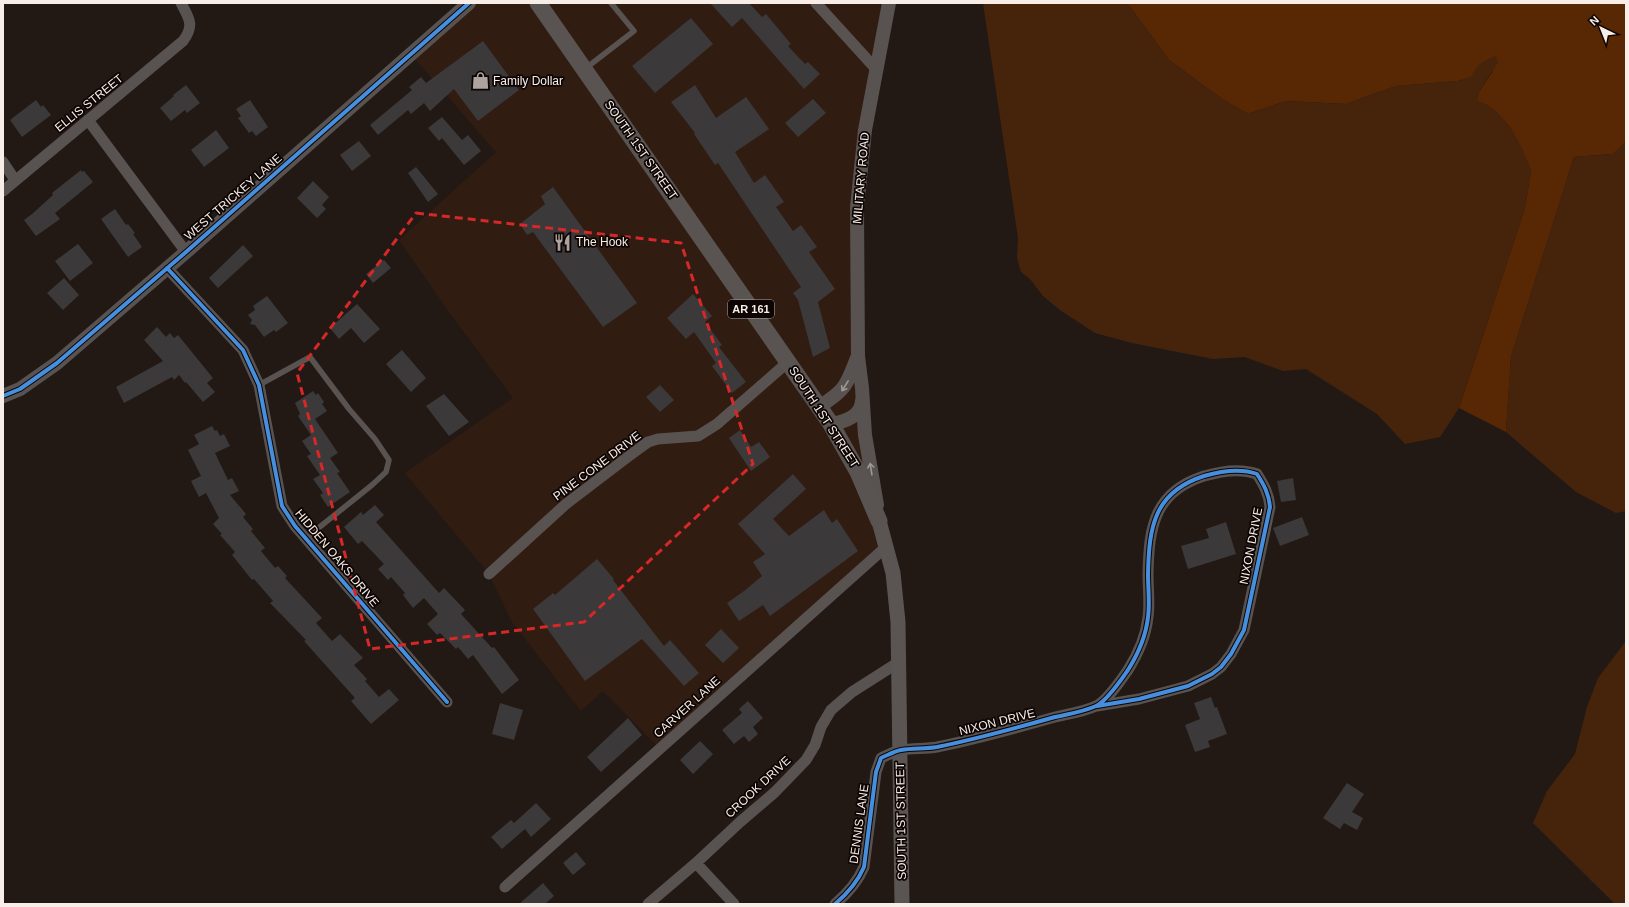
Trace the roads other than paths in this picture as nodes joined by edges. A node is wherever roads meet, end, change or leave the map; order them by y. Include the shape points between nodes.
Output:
1 (181, 3) edge
2 (469, 3) edge
3 (538, 3) edge
4 (610, 3) edge
5 (816, 3) edge
6 (889, 3) edge
7 (876, 69) junction
8 (584, 70) junction
9 (88, 120) junction
10 (3, 162) edge
11 (15, 180) junction
12 (3, 190) edge
13 (186, 252) junction
14 (167, 268) junction
15 (858, 356) junction
16 (788, 362) junction
17 (260, 385) junction
18 (862, 388) junction
19 (3, 396) edge
20 (819, 407) junction
21 (831, 424) junction
22 (879, 521) junction
23 (306, 538) junction
24 (887, 546) junction
25 (489, 574) dead end
26 (900, 662) junction
27 (447, 702) dead end
28 (1097, 706) junction
29 (900, 750) junction
30 (696, 863) junction
31 (505, 887) dead end
32 (648, 904) edge
33 (734, 904) edge
34 (835, 904) edge
35 (902, 904) edge

1 - 9 street, ELLIS STREET via 189,19 189,33 178,46
2 - 13 street, WEST TRICKEY LANE
3 - 8 main road, SOUTH 1ST STREET / AR 161
4 - 8 lane via 634,31
5 - 7 street
6 - 7 street, MILITARY ROAD
7 - 15 street, MILITARY ROAD via 865,130 857,207
8 - 16 main road, SOUTH 1ST STREET / AR 161
9 - 11 street, ELLIS STREET
9 - 13 street
10 - 11 street
11 - 12 street, ELLIS STREET
13 - 14 street, WEST TRICKEY LANE
14 - 17 street, HIDDEN OAKS DRIVE via 243,350
14 - 19 street, WEST TRICKEY LANE via 57,363 20,389
15 - 18 street, MILITARY ROAD
15 -> 20 street, MILITARY ROAD via 846,386
16 - 20 main road, SOUTH 1ST STREET / AR 161
16 - 25 street, PINE CONE DRIVE via 717,424 698,436 648,442 566,504
17 - 23 street, HIDDEN OAKS DRIVE via 282,506
17 - 23 lane via 310,357 389,460 386,472 382,476
18 - 21 street, MILITARY ROAD via 862,403 858,411 846,421
22 -> 18 street, MILITARY ROAD via 865,435
20 - 21 main road, SOUTH 1ST STREET / AR 161
21 - 22 main road, SOUTH 1ST STREET / AR 161 via 858,472
22 - 24 main road, SOUTH 1ST STREET / AR 161
23 - 27 street, HIDDEN OAKS DRIVE
24 - 26 main road, SOUTH 1ST STREET / AR 161 via 893,573
24 - 31 street, CARVER LANE
26 - 29 main road, SOUTH 1ST STREET / AR 161
26 - 30 street, CROOK DRIVE via 852,692 831,710 806,760 775,792
28 - 28 street, NIXON DRIVE via 1140,699 1198,682 1220,667 1231,654 1244,630 1270,507 1265,485 1257,474 1240,470 1211,474 1182,485 1170,494 1162,505 1154,520 1152,531 1145,635 1128,670
28 - 29 street, NIXON DRIVE via 936,747
29 - 34 street, DENNIS LANE via 882,758 876,772 864,867 860,876
29 - 35 main road, SOUTH 1ST STREET / AR 161
30 - 32 street, CROOK DRIVE
30 - 33 street

